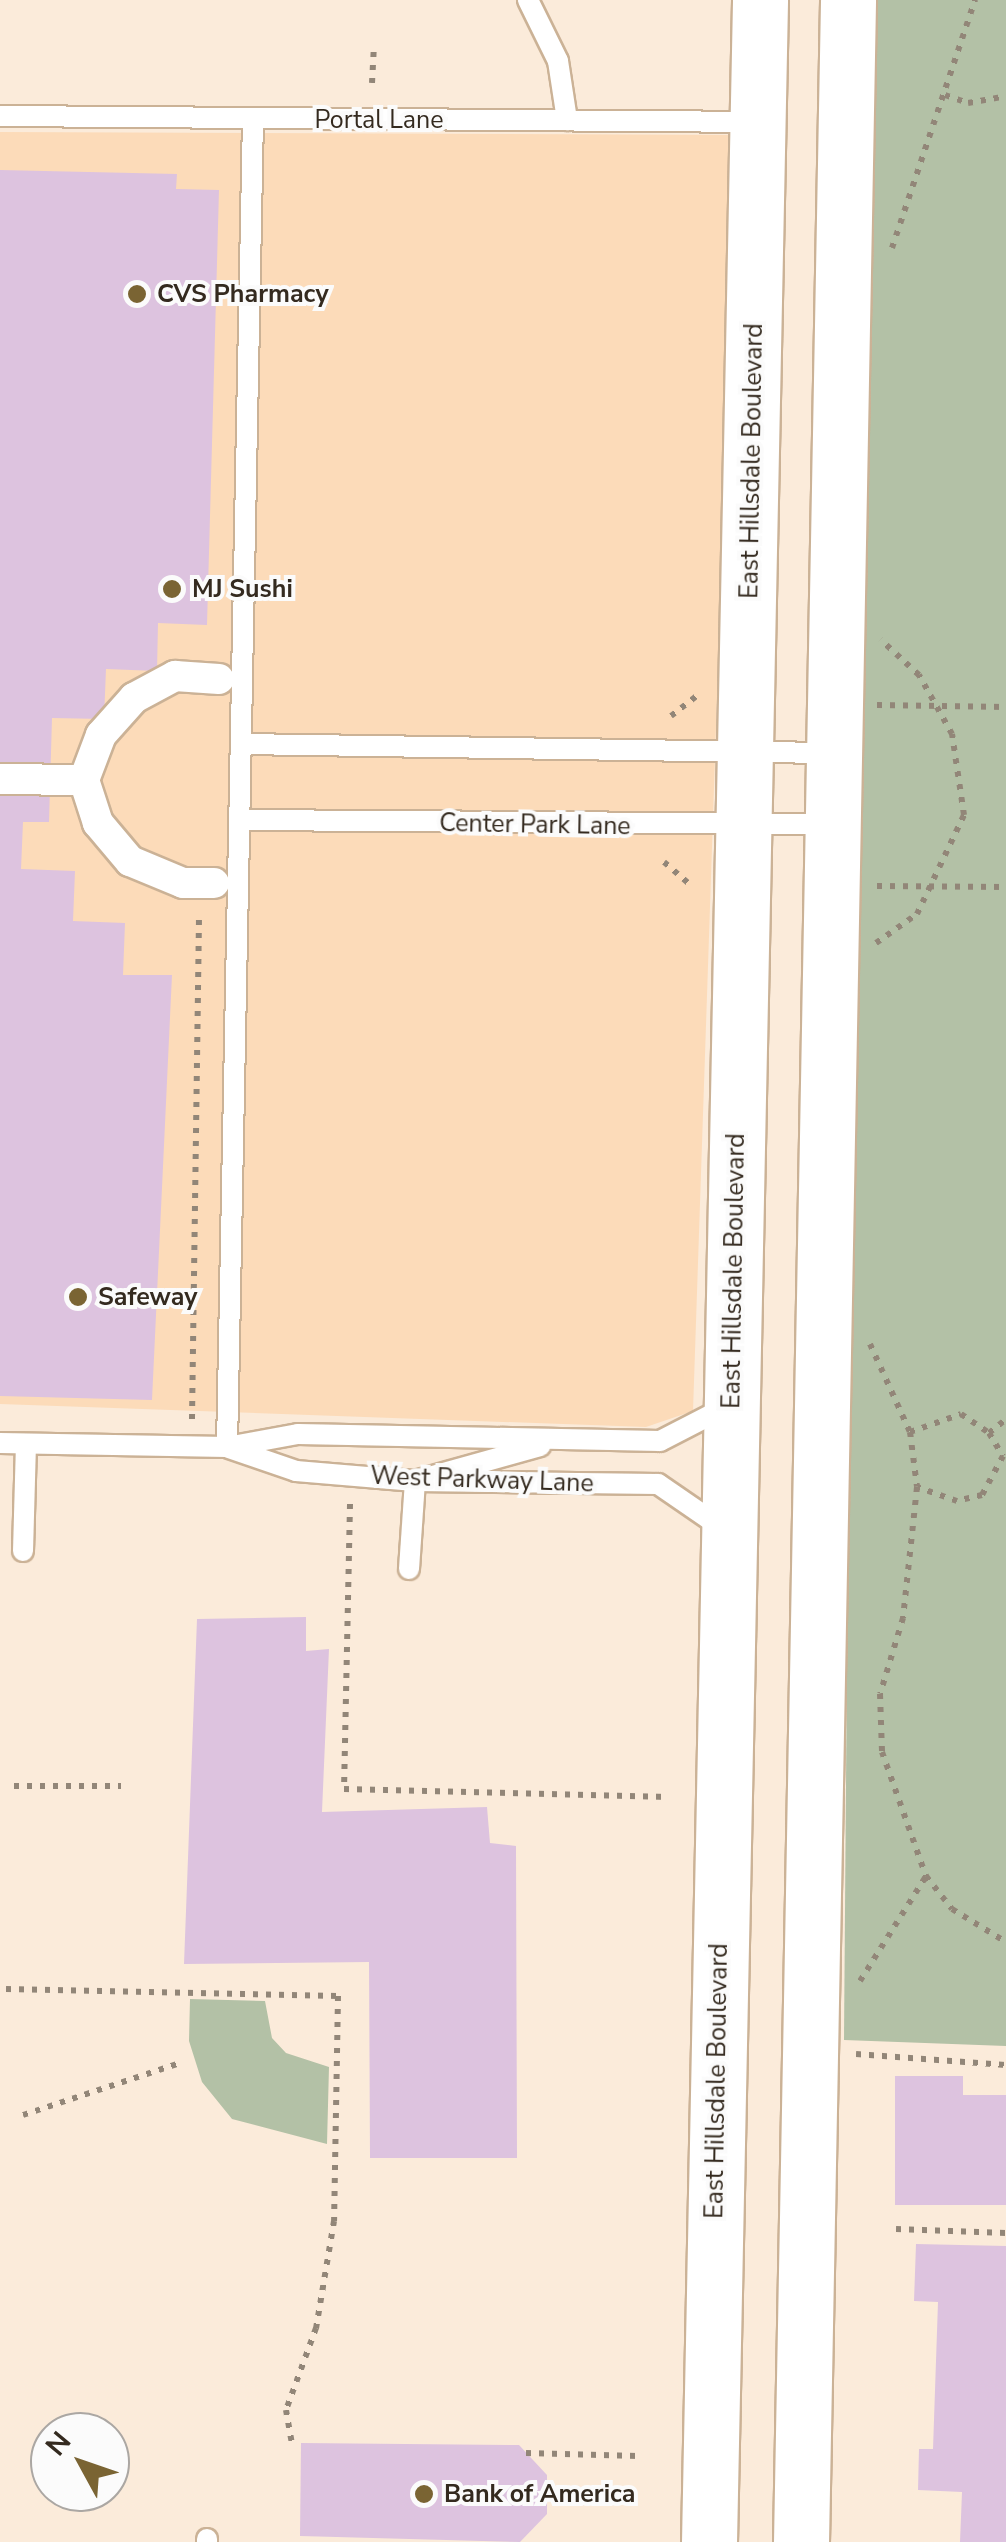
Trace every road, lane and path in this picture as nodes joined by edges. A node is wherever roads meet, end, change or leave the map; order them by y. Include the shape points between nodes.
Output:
1 (528, 0) edge
2 (760, 0) edge
3 (848, 0) edge
4 (975, 0) edge
5 (374, 44) dead end
6 (372, 83) dead end
7 (945, 94) junction
8 (1006, 96) edge
9 (0, 116) edge
10 (568, 120) junction
11 (253, 121) junction
12 (758, 122) junction
13 (889, 266) dead end
14 (876, 653) dead end
15 (219, 679) dead end
16 (876, 687) dead end
17 (697, 696) dead end
18 (875, 705) junction
19 (937, 705) junction
20 (1006, 707) edge
21 (671, 716) dead end
22 (853, 738) junction
23 (240, 744) junction
24 (745, 752) junction
25 (0, 779) edge
26 (84, 780) junction
27 (239, 820) junction
28 (744, 823) junction
29 (830, 824) junction
30 (664, 862) dead end
31 (872, 868) dead end
32 (207, 883) joint
33 (688, 883) dead end
34 (936, 884) junction
35 (872, 886) junction
36 (1006, 887) edge
37 (872, 906) dead end
38 (871, 926) dead end
39 (870, 945) junction
40 (870, 964) dead end
41 (865, 1332) dead end
42 (730, 1405) junction
43 (192, 1411) dead end
44 (1006, 1419) edge
45 (910, 1432) junction
46 (990, 1432) junction
47 (563, 1440) junction
48 (0, 1443) edge
49 (26, 1444) junction
50 (227, 1447) junction
51 (1005, 1457) edge
52 (415, 1481) junction
53 (917, 1487) junction
54 (350, 1504) dead end
55 (726, 1532) junction
56 (24, 1551) dead end
57 (409, 1569) dead end
58 (14, 1786) dead end
59 (121, 1786) dead end
60 (669, 1796) dead end
61 (926, 1876) junction
62 (1006, 1942) edge
63 (6, 1989) dead end
64 (856, 1992) dead end
65 (840, 2050) dead end
66 (180, 2063) dead end
67 (1006, 2066) edge
68 (23, 2115) dead end
69 (896, 2229) dead end
70 (1006, 2232) edge
71 (292, 2446) dead end
72 (526, 2453) dead end
73 (638, 2456) dead end
74 (709, 2542) edge
75 (801, 2542) edge

1 - 10 lane via 558,61
2 - 12 main road, East Hillsdale Boulevard
3 - 22 main road
4 - 7 path
5 - 6 path
7 - 8 path via 968,103
7 - 13 path
9 - 11 lane, Portal Lane
10 - 11 lane, Portal Lane
10 - 12 lane, Portal Lane
11 - 23 lane
12 - 24 main road, East Hillsdale Boulevard
14 - 19 path via 876,636
15 - 26 street via 175,676 134,698 101,735
16 - 18 path
17 - 21 path
18 - 19 path
18 - 22 path
19 - 20 path
19 - 34 path via 959,762 964,815
22 - 24 lane
22 - 29 main road
23 - 24 lane
23 - 27 lane
24 - 28 main road, East Hillsdale Boulevard
25 - 26 street
26 - 32 street via 98,823 130,861
27 - 28 lane, Center Park Lane
27 - 50 lane
28 - 29 lane, Center Park Lane
28 - 42 main road, East Hillsdale Boulevard
29 - 75 main road
30 - 33 path
31 - 35 path
32 - 43 path
34 - 35 path
34 - 36 path
34 - 39 path via 902,930
35 - 37 path
38 - 39 path
39 - 40 path
41 - 45 path
42 - 47 lane, West Parkway Lane via 660,1442
42 - 55 main road, East Hillsdale Boulevard
44 - 46 path
45 - 46 path via 961,1414
45 - 53 path
46 - 51 path
47 - 50 lane, West Parkway Lane via 298,1434
47 - 52 lane
48 - 49 lane, West Parkway Lane
49 - 50 lane, West Parkway Lane
49 - 56 lane
50 - 52 lane, West Parkway Lane via 296,1470
51 - 53 path via 982,1495 957,1501
52 - 55 lane, West Parkway Lane via 658,1484
52 - 57 lane
53 - 61 path via 903,1618 880,1694 882,1752
54 - 60 path via 344,1789
55 - 74 main road, East Hillsdale Boulevard
58 - 59 path
61 - 62 path via 952,1909
61 - 64 path
63 - 71 path via 338,1996 334,2221 316,2328 286,2410
65 - 67 path
66 - 68 path
69 - 70 path
72 - 73 path

